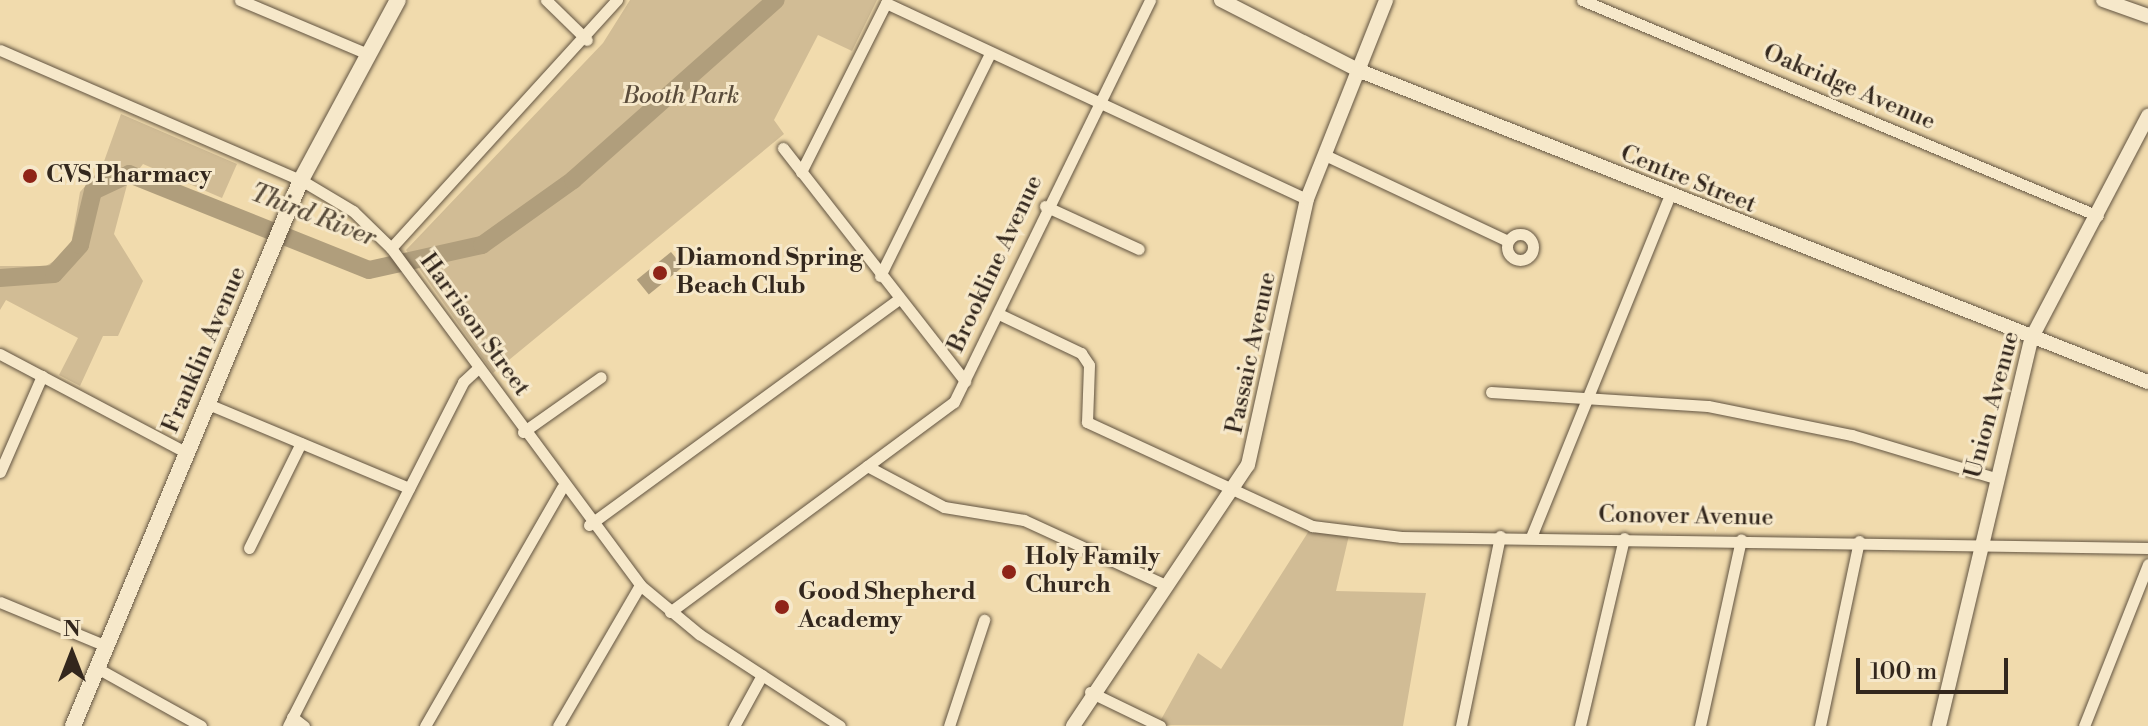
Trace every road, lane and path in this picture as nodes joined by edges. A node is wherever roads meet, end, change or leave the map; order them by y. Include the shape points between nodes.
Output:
1 (240, 0) edge
2 (398, 0) edge
3 (546, 0) edge
4 (617, 0) edge
5 (1150, 0) edge
6 (1221, 0) edge
7 (1386, 0) edge
8 (1582, 0) edge
9 (2103, 0) edge
10 (2148, 16) edge
11 (587, 40) junction
12 (0, 50) edge
13 (990, 53) junction
14 (368, 54) junction
15 (1360, 71) junction
16 (1097, 102) junction
17 (2148, 116) edge
18 (783, 148) dead end
19 (1325, 155) junction
20 (801, 172) junction
21 (301, 180) junction
22 (1669, 197) junction
23 (1307, 199) junction
24 (1045, 206) junction
25 (2098, 216) junction
26 (1508, 241) dead end
27 (1139, 249) dead end
28 (392, 250) junction
29 (880, 276) junction
30 (897, 300) junction
31 (1001, 315) junction
32 (2032, 337) junction
33 (0, 354) edge
34 (478, 368) junction
35 (42, 376) junction
36 (601, 377) dead end
37 (965, 381) junction
38 (2148, 382) edge
39 (1491, 392) dead end
40 (1592, 398) junction
41 (208, 404) junction
42 (523, 432) junction
43 (301, 443) junction
44 (187, 453) junction
45 (867, 466) junction
46 (0, 472) edge
47 (1995, 478) junction
48 (409, 488) junction
49 (562, 488) junction
50 (1233, 488) junction
51 (589, 525) junction
52 (1500, 536) junction
53 (1531, 537) junction
54 (1624, 538) junction
55 (1741, 539) junction
56 (1859, 541) junction
57 (1982, 544) junction
58 (249, 548) dead end
59 (2148, 548) edge
60 (2148, 564) edge
61 (640, 585) junction
62 (1165, 585) junction
63 (0, 602) edge
64 (670, 612) junction
65 (984, 620) dead end
66 (106, 646) junction
67 (97, 668) junction
68 (762, 675) junction
69 (1090, 692) junction
70 (290, 721) edge
71 (73, 726) edge
72 (201, 726) edge
73 (304, 726) edge
74 (425, 726) edge
75 (558, 726) edge
76 (734, 726) edge
77 (840, 726) edge
78 (949, 726) edge
79 (1073, 726) edge
80 (1160, 726) edge
81 (1461, 726) edge
82 (1580, 726) edge
83 (1700, 726) edge
84 (1820, 726) edge
85 (1939, 726) edge
86 (2084, 726) edge

1 - 14 street
2 - 14 main road, Franklin Avenue
3 - 11 street
4 - 11 street
5 - 16 street, Brookline Avenue
6 - 15 street, Centre Street
7 - 15 street, Passaic Avenue
8 - 25 street, Oakridge Avenue
9 - 10 street
11 - 28 street
12 - 21 street, Harrison Street
13 - 16 street
13 - 20 street via 886,3
13 - 29 street
14 - 21 main road, Franklin Avenue
15 - 19 street, Passaic Avenue
15 - 22 street, Centre Street
16 - 23 street
16 - 24 street, Brookline Avenue
17 - 25 street, Union Avenue
18 - 20 street
19 - 23 street, Passaic Avenue
19 - 26 street
20 - 29 street
21 - 28 street, Harrison Street via 353,211
21 - 41 main road, Franklin Avenue
22 - 32 street, Centre Street
22 - 40 street
23 - 50 street, Passaic Avenue via 1257,442
24 - 27 street
24 - 31 street, Brookline Avenue
25 - 32 street, Union Avenue
28 - 34 street, Harrison Street
29 - 30 street
30 - 37 street
30 - 51 street
31 - 37 street, Brookline Avenue
31 - 50 street, Conover Avenue via 1081,353 1089,365 1087,422
32 - 38 street, Centre Street
32 - 47 street, Union Avenue
33 - 35 street
34 - 42 street, Harrison Street
34 - 48 street via 463,382
35 - 44 street
35 - 46 street
36 - 42 street
37 - 45 street, Brookline Avenue via 949,407
39 - 40 street
40 - 47 street via 1708,406 1852,435
40 - 53 street
41 - 43 street
41 - 44 main road, Franklin Avenue
42 - 49 street, Harrison Street
43 - 48 street
43 - 58 street
44 - 66 main road, Franklin Avenue
45 - 62 street via 944,507 1024,520
45 - 64 street, Brookline Avenue
47 - 57 street, Union Avenue
48 - 70 street
49 - 51 street, Harrison Street
49 - 74 street
50 - 52 street, Conover Avenue via 1312,526 1401,537
50 - 62 street, Passaic Avenue
51 - 61 street, Harrison Street
52 - 53 street, Conover Avenue
52 - 81 street
53 - 54 street, Conover Avenue
54 - 55 street, Conover Avenue
54 - 82 street
55 - 56 street, Conover Avenue
55 - 83 street
56 - 57 street, Conover Avenue
56 - 84 street
57 - 59 street, Conover Avenue
57 - 85 street, Union Avenue
60 - 86 street
61 - 64 street, Harrison Street
61 - 75 street
62 - 69 street, Passaic Avenue
63 - 66 street
64 - 68 street, Harrison Street
65 - 78 street
66 - 67 main road, Franklin Avenue
67 - 71 main road, Franklin Avenue
67 - 72 street
68 - 76 street
68 - 77 street, Harrison Street
69 - 79 street, Passaic Avenue
69 - 80 street
70 - 73 street

